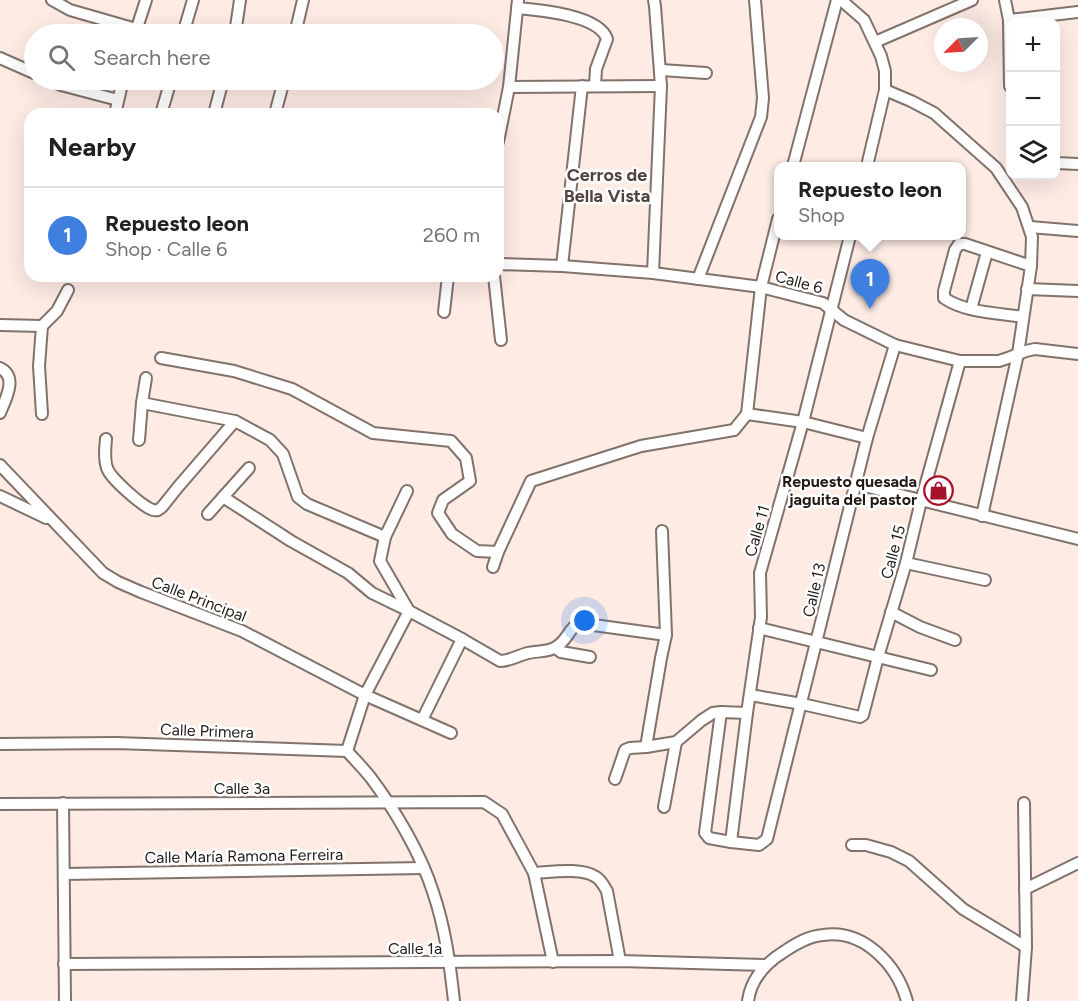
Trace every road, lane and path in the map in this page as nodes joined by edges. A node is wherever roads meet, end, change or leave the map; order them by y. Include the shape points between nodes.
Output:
1 (52, 0) edge
2 (146, 0) edge
3 (193, 0) edge
4 (240, 0) edge
5 (303, 0) edge
6 (654, 0) edge
7 (755, 0) edge
8 (839, 0) edge
9 (972, 0) edge
10 (1005, 0) edge
11 (518, 4) edge
12 (1078, 12) edge
13 (1009, 18) edge
14 (1026, 18) edge
15 (111, 24) edge
16 (138, 24) edge
17 (186, 24) edge
18 (237, 24) edge
19 (297, 24) edge
20 (875, 42) junction
21 (0, 58) edge
22 (24, 69) edge
23 (661, 70) junction
24 (706, 73) dead end
25 (582, 86) junction
26 (595, 86) junction
27 (661, 86) junction
28 (509, 87) junction
29 (80, 90) edge
30 (120, 90) edge
31 (168, 90) edge
32 (220, 90) edge
33 (281, 90) edge
34 (885, 90) junction
35 (118, 100) junction
36 (116, 108) edge
37 (163, 108) edge
38 (216, 108) edge
39 (277, 108) edge
40 (504, 112) edge
41 (794, 162) edge
42 (868, 162) edge
43 (1060, 164) edge
44 (1078, 164) edge
45 (1030, 227) junction
46 (1078, 231) edge
47 (774, 234) edge
48 (849, 240) edge
49 (987, 252) junction
50 (504, 264) edge
51 (561, 266) junction
52 (1030, 266) junction
53 (653, 273) junction
54 (698, 279) junction
55 (447, 282) edge
56 (495, 282) edge
57 (760, 287) junction
58 (1027, 289) junction
59 (68, 291) dead end
60 (1078, 291) edge
61 (971, 309) junction
62 (833, 310) junction
63 (444, 312) dead end
64 (1023, 317) junction
65 (0, 325) edge
66 (42, 326) junction
67 (501, 340) dead end
68 (895, 345) junction
69 (1018, 354) junction
70 (1078, 354) edge
71 (161, 358) dead end
72 (960, 361) junction
73 (0, 368) edge
74 (146, 378) dead end
75 (142, 403) junction
76 (0, 413) edge
77 (42, 414) dead end
78 (747, 414) junction
79 (235, 421) junction
80 (803, 422) junction
81 (867, 438) junction
82 (106, 439) dead end
83 (139, 440) dead end
84 (0, 465) edge
85 (249, 468) dead end
86 (856, 484) junction
87 (406, 491) dead end
88 (0, 496) edge
89 (223, 497) junction
90 (921, 501) junction
91 (208, 514) dead end
92 (982, 516) junction
93 (51, 520) junction
94 (662, 531) dead end
95 (385, 537) junction
96 (1078, 539) edge
97 (498, 552) junction
98 (906, 562) junction
99 (493, 567) dead end
100 (985, 580) dead end
101 (409, 611) junction
102 (891, 612) junction
103 (759, 628) junction
104 (666, 635) junction
105 (462, 639) junction
106 (954, 640) dead end
107 (817, 642) junction
108 (555, 648) junction
109 (590, 657) dead end
110 (878, 657) junction
111 (931, 670) dead end
112 (365, 695) junction
113 (750, 695) junction
114 (802, 704) junction
115 (721, 712) junction
116 (747, 713) junction
117 (422, 720) junction
118 (451, 733) dead end
119 (676, 742) junction
120 (0, 744) edge
121 (646, 747) junction
122 (347, 751) junction
123 (615, 779) dead end
124 (387, 802) junction
125 (63, 803) junction
126 (1024, 803) dead end
127 (0, 804) edge
128 (664, 807) dead end
129 (731, 842) junction
130 (852, 844) dead end
131 (1078, 863) edge
132 (424, 868) junction
133 (534, 873) junction
134 (64, 874) junction
135 (1025, 889) junction
136 (1026, 947) junction
137 (620, 961) junction
138 (553, 962) junction
139 (450, 963) junction
140 (64, 964) junction
141 (766, 965) junction
142 (65, 1001) edge
143 (454, 1001) edge
144 (748, 1001) edge
145 (907, 1001) edge
146 (1022, 1001) edge

1 - 15 street
2 - 16 street
3 - 17 street
4 - 18 street
5 - 19 street
6 - 23 street
7 - 54 street via 761,117
8 - 20 street via 864,20
8 - 41 street
9 - 20 street
10 - 13 street
11 - 26 street via 572,16 602,29 607,39 596,69
11 - 28 street
12 - 14 street
20 - 34 street via 885,71
21 - 22 street
23 - 24 street
23 - 27 street
25 - 26 street
25 - 28 street
25 - 51 street
26 - 27 street
27 - 53 street
28 - 40 street
29 - 35 street
30 - 35 street
31 - 37 street
32 - 38 street
33 - 39 street
34 - 42 street
34 - 45 street via 934,113 996,168 1022,207
35 - 36 street
43 - 44 street
45 - 46 street
45 - 52 street
47 - 57 street
48 - 62 street, Calle 11
49 - 52 street
49 - 61 street
49 - 61 street via 965,244 959,244 955,250 944,298
50 - 51 street, Calle 6
51 - 53 street, Calle 6
52 - 58 street
53 - 54 street, Calle 6
54 - 57 street, Calle 6
55 - 63 street
56 - 67 street
57 - 62 street, Calle 6 via 823,303
57 - 78 street
58 - 60 street
58 - 64 street
59 - 66 street via 57,311
61 - 64 street
62 - 68 street, Calle 6 via 844,320
62 - 80 street, Calle 11
64 - 69 street
65 - 66 street
66 - 77 street
68 - 72 street, Calle 6
68 - 81 street, Calle 13
69 - 70 street, Calle 6 via 1035,349
69 - 72 street, Calle 6 via 999,361
69 - 92 street
71 - 97 street via 234,371 292,389 373,433 451,441 466,458 470,481 443,500 438,513 452,534 477,551
72 - 90 street, Calle 15
73 - 76 street via 10,382
74 - 75 street
75 - 79 street
75 - 83 street
78 - 80 street
78 - 97 street via 734,430 641,446 531,481
79 - 82 street via 159,510 135,498 111,476 106,467
79 - 95 street via 277,447 289,467 298,497 307,504
80 - 81 street
80 - 103 street, Calle 11 via 760,573
81 - 86 street, Calle 13
84 - 93 street, Calle Principal
85 - 89 street
86 - 90 street
86 - 107 street, Calle 13
87 - 95 street
88 - 93 street
89 - 91 street
89 - 101 street via 348,573 372,593
90 - 92 street
90 - 98 street, Calle 15
92 - 96 street
93 - 112 street, Calle Principal via 103,573 118,582 242,631
94 - 104 street
95 - 101 street via 380,561
97 - 99 street
98 - 100 street
98 - 102 street, Calle 15
101 - 105 street
101 - 112 street
102 - 106 street
102 - 110 street, Calle 15
103 - 107 street
103 - 113 street, Calle 11
104 - 108 street via 583,623 576,624
104 - 121 street
105 - 108 street via 501,661
105 - 117 street
107 - 110 street
107 - 114 street, Calle 13
108 - 109 street
110 - 111 street
110 - 114 street, Calle 15 via 862,716
112 - 117 street, Calle Principal
112 - 122 street
113 - 114 street
113 - 116 street, Calle 11
114 - 129 street, Calle 13 via 766,841 759,845
115 - 116 street
115 - 119 street via 702,720
115 - 129 street via 705,832 709,837
116 - 129 street, Calle 11
117 - 118 street, Calle Principal
119 - 121 street
119 - 128 street
120 - 122 street, Calle Primera via 116,743
121 - 123 street via 625,750
122 - 124 street
124 - 125 street, Calle 3a
124 - 132 street
124 - 133 street, Calle 3a via 484,802 502,814
125 - 127 street, Calle 3a
125 - 134 street
126 - 135 street
130 - 136 street via 891,852 909,861 963,909
131 - 135 street
132 - 134 street, Calle María Ramona Ferreira
132 - 139 street via 440,914
133 - 137 street via 585,872 603,883 608,891
133 - 138 street
134 - 140 street
135 - 136 street
136 - 146 street
137 - 138 street, Calle 1a
137 - 141 street, Calle 1a
138 - 139 street, Calle 1a
139 - 140 street, Calle 1a
139 - 143 street
140 - 142 street
141 - 144 street via 754,981
141 - 145 street via 804,940 823,934 850,936 870,946 887,962

